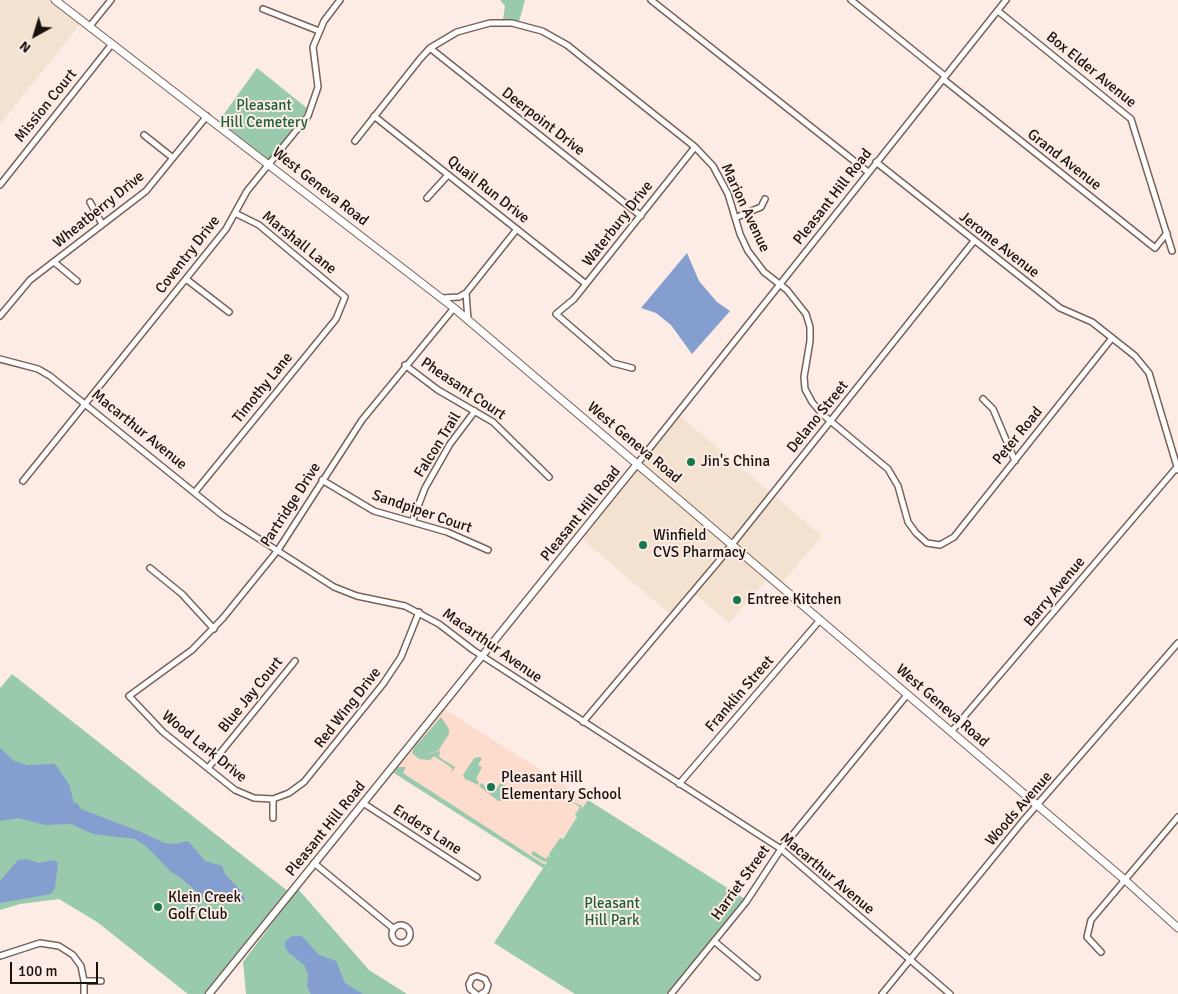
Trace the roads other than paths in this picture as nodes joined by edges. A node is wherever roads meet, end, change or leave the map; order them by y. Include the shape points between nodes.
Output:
1 (56, 0) edge
2 (111, 0) edge
3 (340, 0) edge
4 (651, 0) edge
5 (851, 0) edge
6 (1006, 0) edge
7 (263, 9) dead end
8 (998, 11) junction
9 (90, 26) junction
10 (319, 31) junction
11 (112, 44) junction
12 (430, 48) junction
13 (944, 78) junction
14 (207, 116) junction
15 (374, 116) junction
16 (144, 135) dead end
17 (355, 141) dead end
18 (696, 146) junction
19 (173, 158) junction
20 (876, 162) junction
21 (268, 164) junction
22 (868, 172) junction
23 (448, 175) junction
24 (0, 185) edge
25 (427, 198) dead end
26 (766, 199) dead end
27 (90, 202) dead end
28 (235, 212) junction
29 (641, 216) junction
30 (735, 218) junction
31 (102, 224) junction
32 (517, 229) junction
33 (1167, 232) junction
34 (974, 241) junction
35 (1172, 251) dead end
36 (54, 262) junction
37 (186, 279) junction
38 (77, 281) dead end
39 (586, 284) junction
40 (780, 284) junction
41 (466, 294) junction
42 (346, 298) joint
43 (440, 298) junction
44 (454, 308) junction
45 (229, 312) dead end
46 (0, 316) edge
47 (468, 321) junction
48 (1112, 338) junction
49 (0, 359) edge
50 (405, 365) junction
51 (632, 368) dead end
52 (983, 400) dead end
53 (86, 404) junction
54 (475, 410) junction
55 (830, 422) junction
56 (1014, 461) junction
57 (637, 464) junction
58 (1178, 469) edge
59 (549, 477) dead end
60 (322, 480) junction
61 (22, 481) dead end
62 (195, 492) junction
63 (412, 522) junction
64 (732, 545) junction
65 (940, 545) joint
66 (278, 550) junction
67 (488, 550) dead end
68 (150, 568) dead end
69 (418, 612) junction
70 (820, 620) junction
71 (214, 629) junction
72 (1178, 643) edge
73 (482, 656) junction
74 (295, 661) dead end
75 (908, 695) junction
76 (129, 696) joint
77 (583, 722) junction
78 (951, 732) junction
79 (208, 768) junction
80 (679, 784) junction
81 (273, 799) junction
82 (363, 803) junction
83 (1037, 806) junction
84 (272, 818) dead end
85 (1178, 818) edge
86 (781, 850) junction
87 (314, 863) junction
88 (477, 877) dead end
89 (1125, 880) junction
90 (1178, 928) edge
91 (394, 929) dead end
92 (714, 940) junction
93 (1101, 952) dead end
94 (0, 956) edge
95 (910, 961) junction
96 (757, 977) dead end
97 (84, 981) junction
98 (102, 982) dead end
99 (473, 993) edge
100 (84, 994) edge
101 (209, 994) edge
102 (481, 994) edge
103 (671, 994) edge
104 (882, 994) edge
105 (950, 994) edge

1 - 9 main road, West Geneva Road
2 - 9 street
3 - 10 street, Coventry Drive
4 - 22 street
5 - 13 street, Grand Avenue
6 - 8 street, Pleasant Hill Road
7 - 10 street
8 - 13 street, Pleasant Hill Road
8 - 33 street, Box Elder Avenue via 1131,119
9 - 11 main road, West Geneva Road
10 - 21 street, Coventry Drive via 313,47 318,87 314,103 308,116
11 - 14 main road, West Geneva Road
11 - 24 street, Mission Court
12 - 15 street, Marion Avenue
12 - 18 street, Marion Avenue via 457,32 490,23 521,24 542,31 567,45
12 - 29 street, Deerpoint Drive
13 - 20 street, Pleasant Hill Road
13 - 33 street, Grand Avenue via 1155,248
14 - 19 street, Wheatberry Drive
14 - 21 main road, West Geneva Road
15 - 17 street, Marion Avenue
15 - 23 street, Quail Run Drive
16 - 19 street
18 - 29 street, Waterbury Drive
18 - 30 street, Marion Avenue via 722,181
19 - 31 street, Wheatberry Drive via 146,191
20 - 22 street, Pleasant Hill Road
20 - 34 street, Jerome Avenue
21 - 28 street, Coventry Drive
21 - 43 main road, West Geneva Road
22 - 40 street, Pleasant Hill Road
23 - 25 street
23 - 32 street, Quail Run Drive
26 - 30 street via 761,207
27 - 31 street
28 - 37 street, Coventry Drive via 226,230
28 - 42 street, Marshall Lane via 259,225
29 - 39 street, Waterbury Drive
30 - 40 street, Marion Avenue via 751,256
31 - 36 street, Wheatberry Drive
32 - 39 street, Quail Run Drive
32 - 41 street
33 - 35 street, Box Elder Avenue
34 - 48 street, Jerome Avenue via 1060,308 1092,322
34 - 55 street, Delano Street
36 - 38 street
36 - 46 street, Wheatberry Drive via 27,283
37 - 45 street
37 - 53 street, Coventry Drive
39 - 51 street, Waterbury Drive via 556,314 613,363
40 - 55 street, Marion Avenue via 806,314 810,341 804,371 805,389
40 - 57 street, Pleasant Hill Road
41 - 43 street
41 - 47 street
42 - 62 street, Timothy Lane via 336,319
43 - 44 main road, West Geneva Road
44 - 47 main road, West Geneva Road
44 - 50 street, Partridge Drive
47 - 57 main road, West Geneva Road
48 - 56 street, Peter Road
48 - 58 street via 1135,356 1149,373
49 - 53 street, Macarthur Avenue via 43,371
50 - 54 street, Pheasant Court via 438,390
50 - 60 street, Partridge Drive via 362,420
52 - 56 street via 994,409
53 - 61 street, Coventry Drive
53 - 62 street, Macarthur Avenue
54 - 59 street, Pheasant Court via 506,433
54 - 63 street, Falcon Trail via 450,444
55 - 64 street, Delano Street
55 - 65 street, Marion Avenue via 888,469 898,486 911,527 923,540
56 - 65 street, Peter Road via 954,537
57 - 64 main road, West Geneva Road
57 - 73 street, Pleasant Hill Road
58 - 78 street, Barry Avenue
60 - 63 street, Sandpiper Court via 374,511
60 - 66 street, Partridge Drive
62 - 66 street, Macarthur Avenue via 222,515
63 - 67 street, Sandpiper Court via 447,532
64 - 70 main road, West Geneva Road
64 - 77 street, Delano Street
66 - 69 street, Macarthur Avenue via 349,594 400,604
66 - 71 street, Partridge Drive
68 - 71 street via 178,590
69 - 73 street, Macarthur Avenue via 440,624
69 - 81 street, Red Wing Drive via 401,656 383,684 304,782
70 - 75 main road, West Geneva Road
70 - 80 street, Franklin Street
71 - 76 street, Partridge Drive via 176,664
72 - 83 street, Woods Avenue
73 - 77 street, Macarthur Avenue
73 - 82 street, Pleasant Hill Road
74 - 79 street, Blue Jay Court
75 - 78 main road, West Geneva Road
75 - 86 street, Harriet Street
76 - 79 street, Wood Lark Drive via 152,722
77 - 80 street, Macarthur Avenue
78 - 83 main road, West Geneva Road
79 - 81 street, Wood Lark Drive via 244,795
80 - 86 street, Macarthur Avenue
81 - 84 street
82 - 87 street, Pleasant Hill Road
82 - 88 street, Enders Lane
83 - 89 main road, West Geneva Road
83 - 95 street, Woods Avenue
85 - 89 street
86 - 92 street, Harriet Street via 746,902
86 - 95 street, Macarthur Avenue
87 - 91 street
87 - 101 street, Pleasant Hill Road
89 - 90 main road, West Geneva Road
89 - 93 street via 1091,920 1087,937
92 - 96 street
92 - 103 street, Harriet Street
94 - 97 street via 40,943 59,946 73,955 81,966
95 - 104 street, Woods Avenue
95 - 105 street, Macarthur Avenue
97 - 98 street
97 - 100 street
99 - 102 street via 470,981 480,976 488,985

